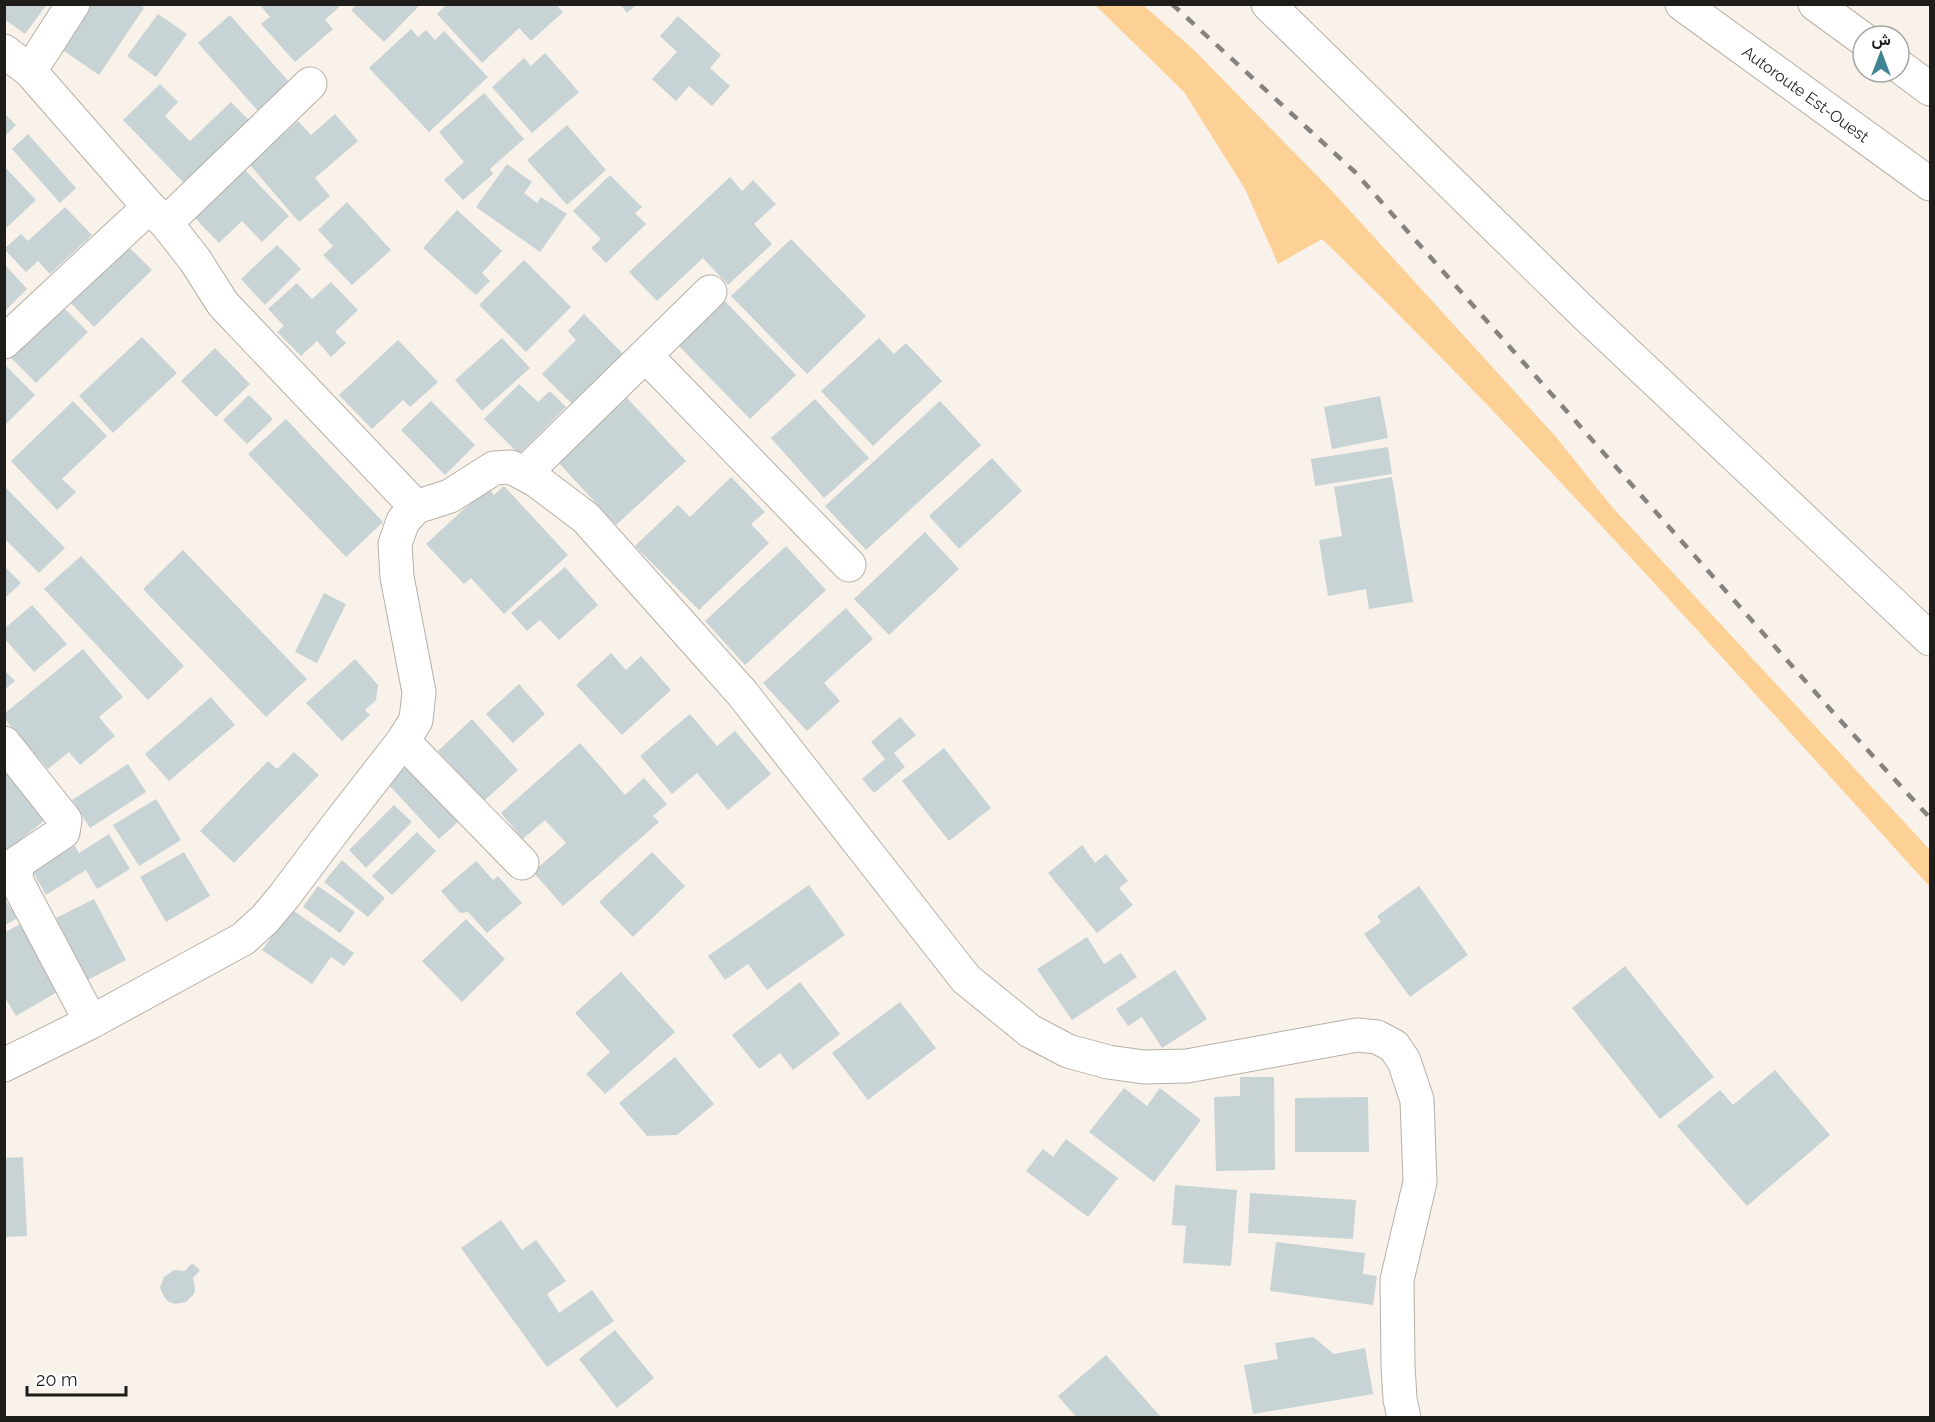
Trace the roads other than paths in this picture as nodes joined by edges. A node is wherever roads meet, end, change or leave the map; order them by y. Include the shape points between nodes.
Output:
1 (73, 4) edge
2 (1269, 4) edge
3 (1682, 4) edge
4 (1815, 4) edge
5 (1851, 30) edge
6 (4, 51) edge
7 (30, 71) junction
8 (1911, 75) edge
9 (310, 84) dead end
10 (1930, 89) edge
11 (1930, 184) edge
12 (158, 215) junction
13 (710, 292) dead end
14 (4, 342) edge
15 (646, 356) junction
16 (525, 473) junction
17 (416, 507) junction
18 (849, 565) dead end
19 (1930, 639) edge
20 (403, 741) junction
21 (4, 743) edge
22 (522, 863) dead end
23 (91, 1022) junction
24 (4, 1065) edge
25 (1404, 1418) edge

1 - 7 main road
2 - 19 main road via 1585,314
3 - 11 main road, Autoroute Est-Ouest
4 - 5 main road
6 - 7 main road
7 - 12 main road
8 - 10 main road
9 - 12 main road
12 - 14 main road
12 - 17 main road via 195,260 223,304
13 - 15 main road
15 - 16 main road
15 - 18 main road
16 - 17 main road via 511,467 494,468 450,496
16 - 25 main road via 586,518 742,693 966,979 1030,1031 1068,1051 1144,1067 1186,1066 1357,1035 1377,1037 1394,1046 1404,1061 1417,1100 1420,1170 1397,1280 1398,1365
17 - 20 main road via 403,520 395,544 419,692 416,720
20 - 22 main road
20 - 23 main road via 292,886 243,939
21 - 23 main road via 65,820 63,832 17,863 16,880
23 - 24 main road

